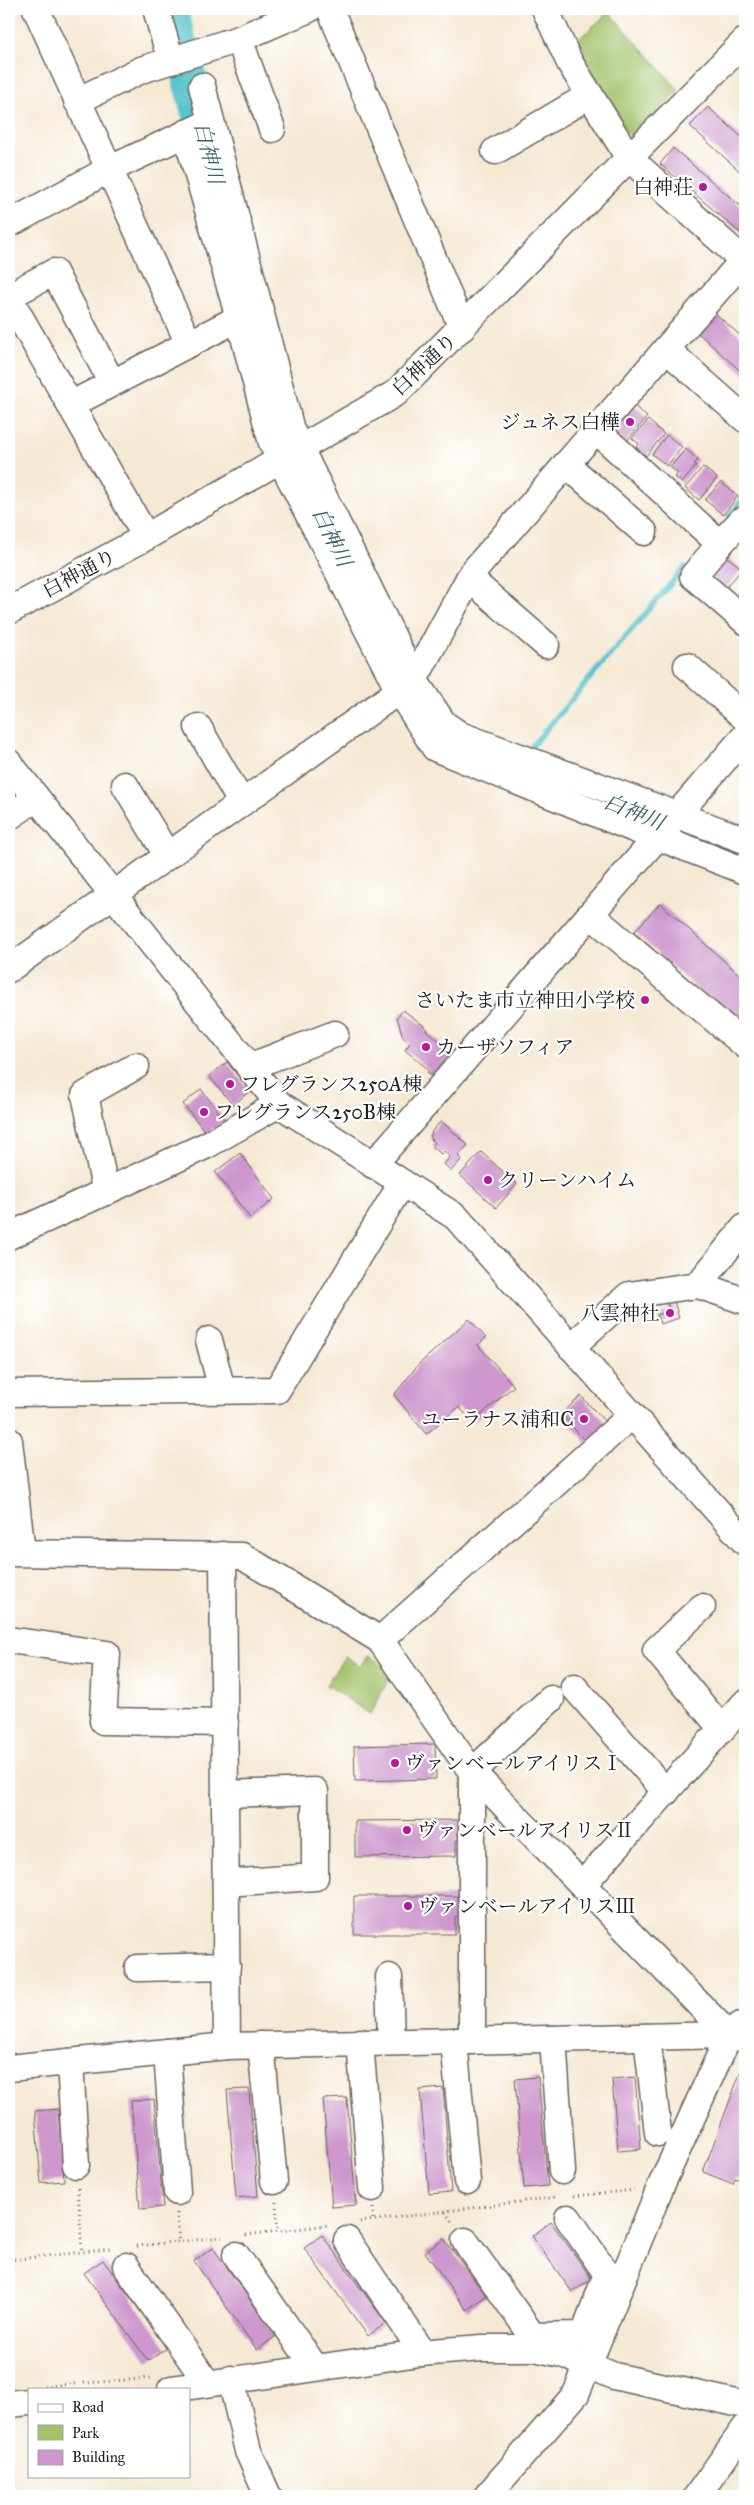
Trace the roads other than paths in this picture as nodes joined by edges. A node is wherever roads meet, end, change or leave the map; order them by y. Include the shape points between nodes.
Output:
1 (36, 9) edge
2 (156, 9) edge
3 (309, 9) edge
4 (330, 9) edge
5 (550, 11) edge
6 (239, 39) junction
7 (745, 41) edge
8 (179, 58) junction
9 (202, 86) dead end
10 (590, 96) junction
11 (77, 101) junction
12 (200, 127) junction
13 (272, 129) dead end
14 (495, 152) dead end
15 (629, 158) junction
16 (108, 170) junction
17 (11, 215) edge
18 (744, 260) edge
19 (9, 297) edge
20 (239, 318) junction
21 (462, 328) junction
22 (189, 344) junction
23 (666, 348) junction
24 (112, 383) junction
25 (70, 405) junction
26 (745, 418) edge
27 (596, 430) junction
28 (291, 455) junction
29 (566, 464) junction
30 (741, 521) dead end
31 (644, 532) dead end
32 (146, 537) junction
33 (720, 544) junction
34 (469, 578) junction
35 (9, 611) edge
36 (745, 621) edge
37 (546, 645) dead end
38 (687, 666) dead end
39 (407, 685) junction
40 (745, 718) edge
41 (198, 727) dead end
42 (745, 736) edge
43 (9, 763) edge
44 (125, 785) dead end
45 (36, 798) junction
46 (242, 802) junction
47 (677, 815) junction
48 (9, 817) edge
49 (658, 837) junction
50 (745, 840) edge
51 (167, 855) junction
52 (745, 871) edge
53 (113, 893) junction
54 (590, 914) junction
55 (9, 969) edge
56 (335, 1034) dead end
57 (745, 1045) edge
58 (136, 1066) dead end
59 (249, 1067) junction
60 (279, 1104) junction
61 (373, 1164) junction
62 (402, 1183) junction
63 (106, 1192) junction
64 (745, 1227) edge
65 (9, 1234) edge
66 (698, 1285) junction
67 (745, 1301) edge
68 (209, 1340) dead end
69 (572, 1347) junction
70 (222, 1390) junction
71 (9, 1393) edge
72 (632, 1415) junction
73 (9, 1441) edge
74 (745, 1542) edge
75 (15, 1552) edge
76 (223, 1555) junction
77 (702, 1607) dead end
78 (9, 1640) edge
79 (380, 1640) junction
80 (574, 1687) dead end
81 (551, 1699) dead end
82 (745, 1703) edge
83 (225, 1723) junction
84 (722, 1729) junction
85 (472, 1772) junction
86 (666, 1792) junction
87 (225, 1794) junction
88 (226, 1883) junction
89 (583, 1884) junction
90 (226, 1966) junction
91 (138, 1968) dead end
92 (389, 1977) dead end
93 (740, 2032) edge
94 (647, 2037) junction
95 (553, 2039) junction
96 (463, 2041) junction
97 (360, 2042) junction
98 (391, 2042) junction
99 (261, 2045) junction
100 (227, 2046) junction
101 (167, 2052) junction
102 (70, 2062) junction
103 (9, 2068) edge
104 (658, 2133) dead end
105 (76, 2165) road end
106 (562, 2171) dead end
107 (274, 2181) road end
108 (467, 2181) dead end
109 (372, 2188) dead end
110 (177, 2192) road end
111 (568, 2218) dead end
112 (347, 2240) dead end
113 (465, 2241) dead end
114 (236, 2255) dead end
115 (126, 2266) dead end
116 (533, 2342) junction
117 (423, 2353) junction
118 (587, 2366) junction
119 (315, 2367) junction
120 (231, 2379) junction
121 (205, 2383) junction
122 (177, 2388) edge
123 (28, 2402) edge
124 (9, 2404) edge
125 (745, 2405) edge
126 (745, 2428) edge
127 (268, 2496) edge
128 (487, 2496) edge
129 (697, 2496) edge

1 - 11 street
2 - 8 street
3 - 6 street
4 - 21 street
5 - 10 street via 570,63
6 - 8 street
6 - 13 street
7 - 15 street, 白神通り
8 - 11 street via 141,70
9 - 12 street
10 - 14 street
10 - 15 street
11 - 16 street
12 - 16 street
12 - 20 street
12 - 28 street via 291,430
15 - 18 street
15 - 21 street, 白神通り
16 - 17 street
16 - 22 street
18 - 23 street
19 - 24 street via 54,272
19 - 25 street
20 - 22 street
20 - 28 street via 272,443
21 - 28 street, 白神通り via 396,394
22 - 24 street
23 - 26 street
23 - 27 street
24 - 25 street
25 - 32 street
27 - 29 street
27 - 33 street
28 - 32 street, 白神通り
28 - 39 street
29 - 31 street
29 - 34 street
30 - 33 street
32 - 35 street, 白神通り
33 - 36 street via 693,576
34 - 37 street
34 - 39 street
38 - 40 street
39 - 46 street
39 - 47 street via 444,724 460,735
39 - 49 street via 435,748
41 - 46 street
42 - 47 street
43 - 45 street
44 - 51 street
45 - 48 street
45 - 53 street
46 - 51 street
47 - 49 street
47 - 50 street
49 - 52 street
49 - 54 street
51 - 53 street
53 - 55 street
53 - 59 street
54 - 57 street
54 - 61 street
56 - 59 street
58 - 63 street via 85,1095
59 - 60 street
60 - 61 street
60 - 63 street via 207,1145
61 - 62 street
62 - 69 street via 456,1217
62 - 70 street via 277,1390
63 - 65 street
64 - 66 street
66 - 67 street
66 - 69 street via 628,1295
68 - 70 street
69 - 72 street
70 - 71 street
72 - 74 street
72 - 79 street
73 - 75 street
75 - 76 street
76 - 79 street via 242,1556
76 - 83 street
77 - 84 street via 656,1650
78 - 83 street via 106,1654 103,1721
79 - 85 street
80 - 86 street
81 - 85 street
82 - 84 street
83 - 87 street
84 - 86 street
85 - 89 street
85 - 96 street
86 - 89 street
87 - 88 street
87 - 88 street via 315,1791 316,1877
88 - 90 street
89 - 93 street
90 - 91 street
90 - 100 street
92 - 98 street
93 - 94 street
93 - 118 street via 660,2188
94 - 95 street
94 - 104 street
95 - 96 street
95 - 106 street
96 - 98 street
96 - 108 street
97 - 98 street
97 - 99 street
97 - 109 street
99 - 100 street
99 - 107 street
100 - 101 street
101 - 102 street
101 - 110 street
102 - 103 street
102 - 105 street
111 - 116 street via 607,2274 585,2332 579,2336
112 - 117 street
113 - 116 street
114 - 119 street
115 - 121 street
116 - 117 street
116 - 118 street
117 - 119 street
118 - 125 street via 614,2376
118 - 128 street via 576,2394
119 - 120 street
120 - 121 street
120 - 127 street via 248,2451
121 - 122 street
123 - 124 street
126 - 129 street

